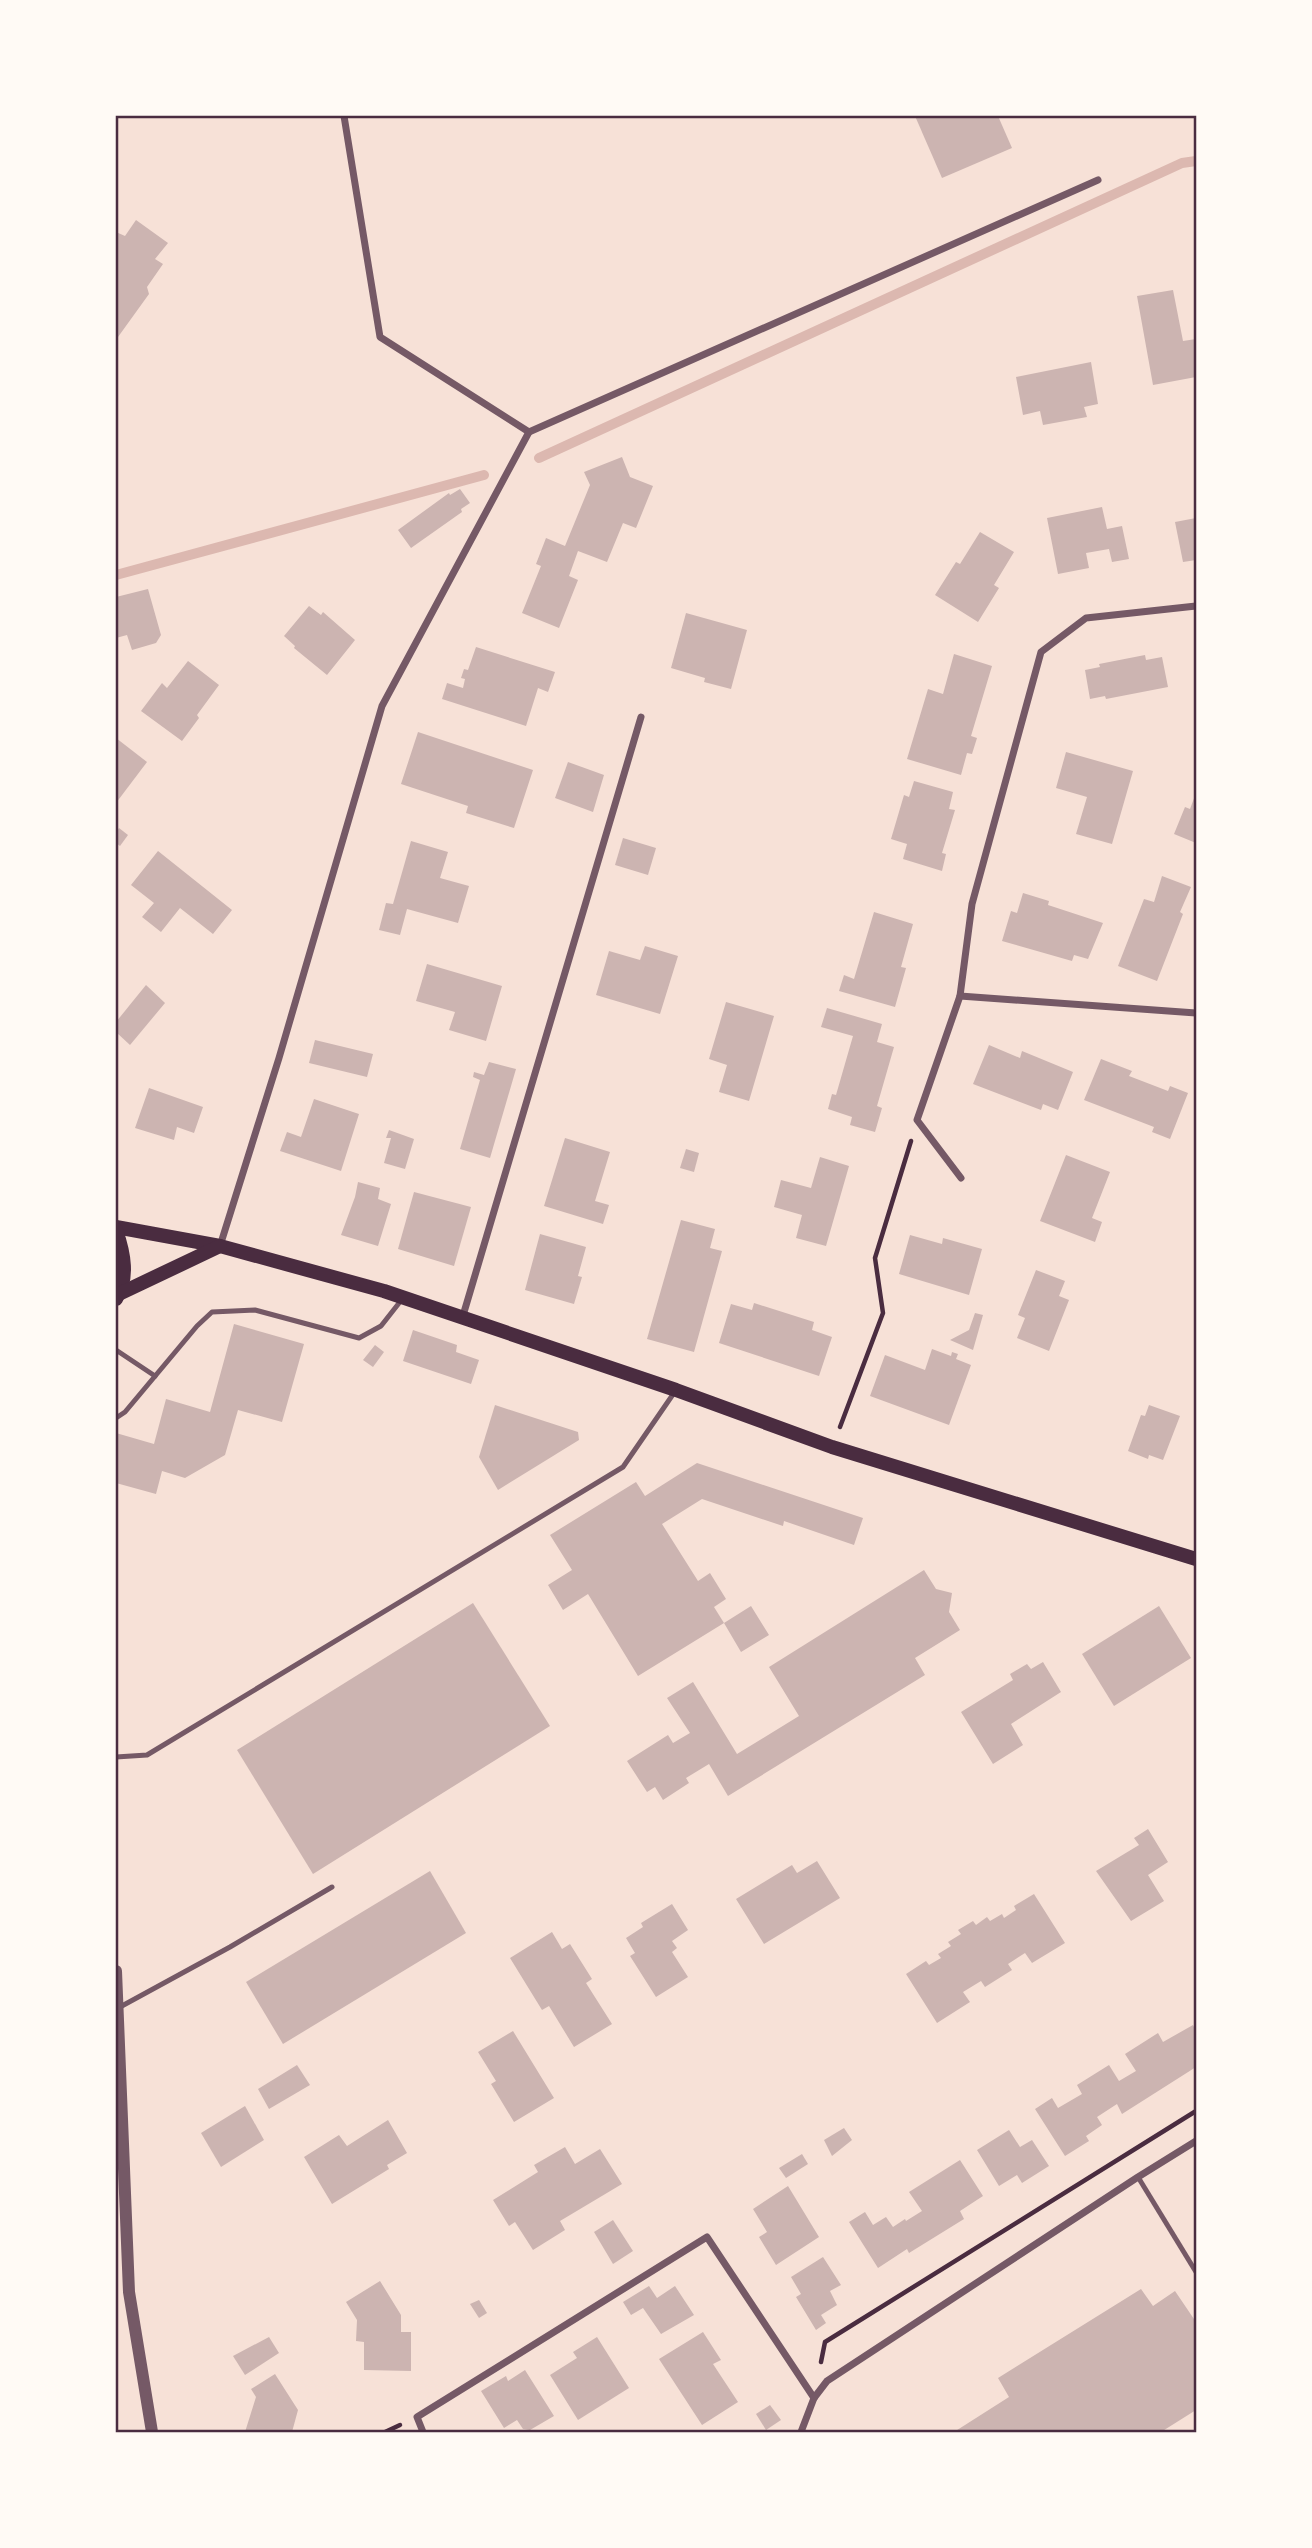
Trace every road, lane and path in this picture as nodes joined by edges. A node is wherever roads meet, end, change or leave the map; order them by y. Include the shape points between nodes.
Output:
1 (344, 116) edge
2 (1098, 180) dead end
3 (529, 432) junction
4 (1196, 606) edge
5 (640, 717) dead end
6 (960, 996) junction
7 (1196, 1013) edge
8 (917, 1120) junction
9 (961, 1178) dead end
10 (116, 1229) edge
11 (220, 1246) junction
12 (117, 1297) edge
13 (403, 1298) junction
14 (462, 1319) junction
15 (116, 1350) edge
16 (155, 1376) junction
17 (676, 1391) junction
18 (116, 1418) edge
19 (832, 1447) junction
20 (1196, 1559) edge
21 (116, 1757) edge
22 (332, 1887) dead end
23 (116, 1971) edge
24 (117, 2008) edge
25 (1196, 2111) edge
26 (1196, 2141) edge
27 (1138, 2176) junction
28 (1196, 2272) edge
29 (814, 2398) junction
30 (152, 2432) edge
31 (423, 2432) edge
32 (801, 2432) edge

1 - 3 street via 380,337
2 - 3 street
3 - 11 street via 382,706
4 - 6 street via 1086,618 1041,652 972,904
5 - 14 street
6 - 7 street
6 - 8 street
8 - 9 street
8 - 19 path via 875,1258 883,1313
10 - 11 main road
10 - 12 main road via 124,1272
11 - 12 main road
11 - 13 main road
13 - 14 main road
13 - 16 lane via 381,1326 359,1338 255,1310 212,1312
14 - 17 main road
15 - 16 lane
16 - 18 lane
17 - 19 main road
17 - 21 lane via 623,1466 147,1755
19 - 20 main road
22 - 24 lane
23 - 24 street
24 - 30 street via 129,2292
25 - 29 path via 825,2342
26 - 27 street
27 - 28 lane
27 - 29 street via 827,2381
29 - 31 street via 707,2237 417,2417
29 - 32 street

